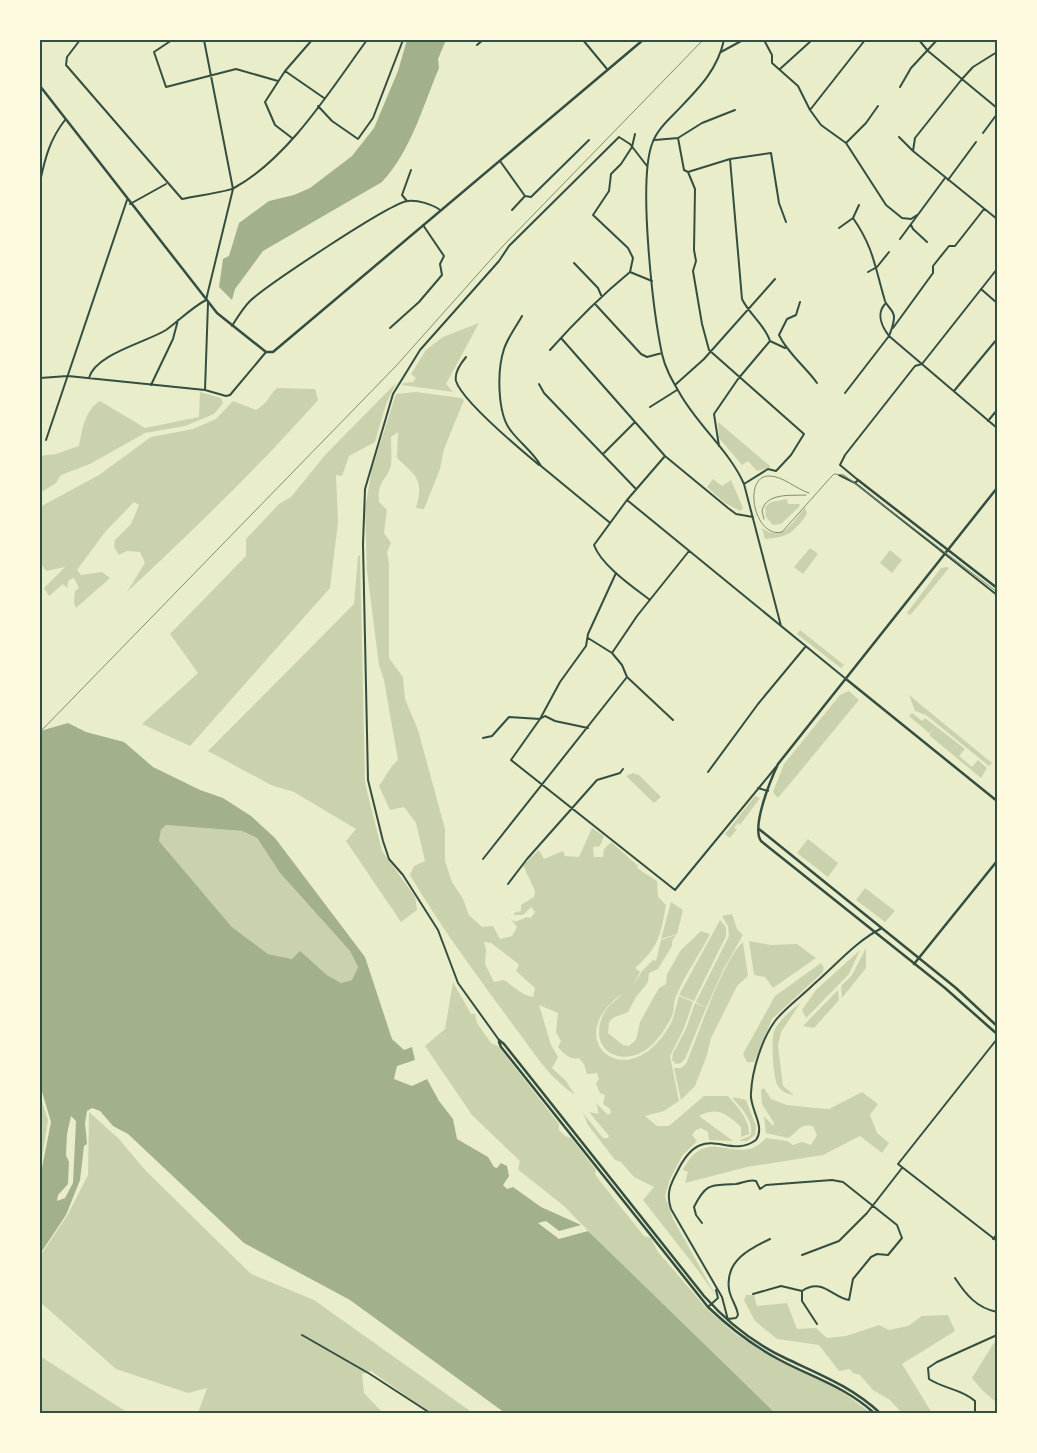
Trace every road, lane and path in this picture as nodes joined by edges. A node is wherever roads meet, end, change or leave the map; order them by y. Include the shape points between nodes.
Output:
1 (80, 40) edge
2 (172, 40) edge
3 (204, 40) edge
4 (311, 40) edge
5 (367, 40) edge
6 (403, 40) edge
7 (483, 40) edge
8 (583, 40) edge
9 (642, 40) edge
10 (724, 40) edge
11 (743, 40) edge
12 (766, 40) edge
13 (812, 40) edge
14 (865, 40) edge
15 (919, 40) edge
16 (938, 40) edge
17 (477, 45) dead end
18 (928, 50) junction
19 (721, 52) junction
20 (997, 52) edge
21 (780, 69) junction
22 (607, 70) junction
23 (285, 72) junction
24 (212, 75) junction
25 (962, 79) junction
26 (278, 81) junction
27 (40, 86) edge
28 (900, 86) dead end
29 (324, 98) junction
30 (318, 106) junction
31 (878, 106) dead end
32 (997, 108) edge
33 (735, 110) dead end
34 (810, 110) junction
35 (997, 114) edge
36 (66, 120) junction
37 (983, 133) dead end
38 (635, 134) dead end
39 (899, 137) dead end
40 (292, 138) junction
41 (678, 138) junction
42 (589, 140) dead end
43 (653, 140) junction
44 (976, 142) dead end
45 (846, 143) junction
46 (632, 146) junction
47 (913, 151) junction
48 (730, 159) junction
49 (500, 162) junction
50 (647, 166) junction
51 (411, 170) dead end
52 (688, 172) junction
53 (947, 179) junction
54 (40, 182) edge
55 (166, 184) junction
56 (233, 190) junction
57 (525, 196) junction
58 (127, 200) junction
59 (407, 201) junction
60 (130, 204) junction
61 (859, 205) dead end
62 (984, 209) junction
63 (441, 210) junction
64 (512, 210) dead end
65 (917, 214) junction
66 (853, 218) junction
67 (997, 219) edge
68 (786, 222) dead end
69 (423, 225) junction
70 (911, 225) junction
71 (839, 228) dead end
72 (900, 239) dead end
73 (927, 242) dead end
74 (889, 252) dead end
75 (574, 263) dead end
76 (877, 267) junction
77 (997, 269) edge
78 (630, 272) junction
79 (868, 272) dead end
80 (775, 279) dead end
81 (652, 280) junction
82 (981, 289) junction
83 (602, 296) junction
84 (207, 301) junction
85 (800, 302) dead end
86 (997, 303) edge
87 (886, 304) junction
88 (596, 305) junction
89 (747, 310) junction
90 (522, 316) dead end
91 (178, 320) junction
92 (232, 326) junction
93 (390, 328) dead end
94 (891, 330) junction
95 (889, 336) junction
96 (561, 338) junction
97 (997, 340) edge
98 (770, 341) junction
99 (785, 348) junction
100 (550, 350) dead end
101 (709, 350) junction
102 (266, 352) junction
103 (662, 353) junction
104 (466, 357) dead end
105 (922, 364) junction
106 (68, 376) junction
107 (740, 377) junction
108 (40, 378) edge
109 (89, 378) junction
110 (817, 383) dead end
111 (539, 384) dead end
112 (151, 385) junction
113 (675, 385) junction
114 (205, 390) junction
115 (678, 390) junction
116 (954, 391) junction
117 (845, 393) dead end
118 (650, 407) dead end
119 (997, 410) edge
120 (988, 420) junction
121 (635, 422) junction
122 (997, 428) edge
123 (46, 440) dead end
124 (720, 448) junction
125 (603, 454) junction
126 (665, 456) junction
127 (540, 466) junction
128 (840, 475) dead end
129 (858, 480) junction
130 (855, 483) junction
131 (744, 484) junction
132 (997, 488) edge
133 (636, 489) junction
134 (627, 500) junction
135 (753, 517) junction
136 (609, 522) junction
137 (689, 550) junction
138 (949, 551) junction
139 (946, 555) junction
140 (616, 573) junction
141 (997, 588) edge
142 (997, 595) edge
143 (650, 600) junction
144 (781, 626) junction
145 (588, 638) junction
146 (806, 646) junction
147 (612, 653) junction
148 (627, 677) junction
149 (846, 679) junction
150 (540, 720) junction
151 (673, 720) dead end
152 (588, 728) junction
153 (483, 738) dead end
154 (778, 764) junction
155 (623, 769) dead end
156 (708, 772) dead end
157 (543, 784) junction
158 (758, 788) junction
159 (768, 791) junction
160 (997, 801) edge
161 (574, 808) junction
162 (758, 828) junction
163 (483, 859) dead end
164 (997, 861) edge
165 (508, 884) dead end
166 (882, 928) junction
167 (874, 932) junction
168 (919, 958) junction
169 (914, 964) junction
170 (997, 1026) edge
171 (997, 1034) edge
172 (997, 1039) edge
173 (499, 1040) joint
174 (902, 1168) junction
175 (872, 1206) junction
176 (702, 1223) dead end
177 (997, 1234) edge
178 (770, 1239) dead end
179 (994, 1239) junction
180 (997, 1241) edge
181 (802, 1255) dead end
182 (955, 1278) dead end
183 (714, 1286) junction
184 (802, 1291) junction
185 (753, 1294) dead end
186 (710, 1305) junction
187 (997, 1312) edge
188 (728, 1320) junction
189 (817, 1324) dead end
190 (302, 1335) dead end
191 (997, 1335) edge
192 (781, 1356) junction
193 (779, 1359) junction
194 (430, 1413) edge
195 (874, 1413) edge
196 (880, 1413) edge
197 (975, 1413) edge

1 - 55 street via 67,57 66,65 161,174
2 - 24 street via 155,49 166,87
3 - 24 street
4 - 23 street
5 - 29 street
6 - 30 street via 373,118 358,139 332,121
7 - 17 street
8 - 22 street
9 - 22 street
10 - 19 street
11 - 19 street
12 - 21 street via 772,63
13 - 21 street
14 - 34 street
15 - 18 street
16 - 18 street
18 - 25 street
18 - 28 street
19 - 43 street via 700,87 660,128
20 - 25 street
21 - 34 street via 798,86
22 - 49 street
23 - 26 street
23 - 29 street
24 - 26 street via 236,69
24 - 56 street
25 - 32 street
25 - 47 street via 915,138
26 - 40 street via 265,102 275,125
27 - 36 street
29 - 30 street
30 - 40 street
31 - 45 street
33 - 41 street via 702,123
34 - 45 street via 821,125
35 - 37 street
36 - 54 street via 47,150
36 - 58 street
38 - 46 street
39 - 47 street
40 - 56 street via 280,152
41 - 43 street
41 - 52 street via 684,170
42 - 57 street via 531,197
43 - 50 street
44 - 53 street
45 - 65 street via 886,205 902,218 911,219
46 - 50 street
46 - 78 street via 611,174 609,192 593,215 628,248 633,258
46 - 173 street via 619,136 509,246 420,350 393,394 372,461 364,502 368,780 389,858 438,930 458,983
47 - 53 street
48 - 52 street
48 - 68 street via 771,153 779,203
48 - 89 street via 742,299
49 - 57 street
49 - 63 street
50 - 81 street
51 - 59 street via 402,195
52 - 101 street via 695,189 696,261 693,271
53 - 62 street
53 - 65 street
55 - 56 street via 182,199
55 - 60 street
56 - 84 street
57 - 64 street
58 - 60 street
58 - 106 street
59 - 63 street via 434,205
59 - 92 street via 376,216 288,273 250,302
60 - 84 street
61 - 66 street
62 - 67 street
62 - 94 street via 955,246 950,246 933,266 933,272
63 - 69 street
65 - 70 street
66 - 71 street
66 - 76 street via 864,234
69 - 93 street via 444,256 440,264 442,275 420,302
69 - 102 street via 273,352
70 - 72 street
70 - 73 street
74 - 76 street
75 - 83 street
76 - 79 street
76 - 87 street
77 - 82 street
78 - 81 street
78 - 83 street
80 - 89 street
81 - 103 street
82 - 86 street
82 - 105 street
83 - 88 street
84 - 91 street
84 - 92 street
84 - 114 street
85 - 99 street via 796,315 787,319 779,335
87 - 94 street via 894,317
87 - 95 street via 882,307 881,320
88 - 96 street
88 - 103 street via 641,354 647,357
89 - 98 street
89 - 101 street
90 - 127 street via 503,351 499,385 502,411 510,431 534,455
91 - 109 street via 141,343 111,355 90,373
91 - 112 street via 173,339
92 - 102 street
94 - 95 street
95 - 105 street
95 - 117 street
96 - 100 street
96 - 121 street
97 - 116 street
98 - 99 street
98 - 107 street
99 - 110 street via 806,366
101 - 107 street
101 - 113 street via 704,359
102 - 114 street via 228,395
103 - 113 street
104 - 127 street via 457,371 460,389 492,424
105 - 116 street
105 - 129 street via 915,366 845,455 840,465
106 - 108 street
106 - 109 street
106 - 123 street
107 - 124 street via 714,414
107 - 131 street via 804,434 776,471 768,470
109 - 112 street
111 - 125 street via 544,394
112 - 114 street
113 - 115 street
115 - 118 street
115 - 124 street
116 - 120 street
119 - 120 street
120 - 122 street
121 - 125 street
121 - 126 street
124 - 131 street via 737,468
125 - 133 street
126 - 133 street
126 - 135 street via 736,514
127 - 136 street
128 - 130 street
129 - 130 street
129 - 138 street
130 - 139 street
131 - 135 street
132 - 138 street
133 - 134 street
134 - 136 street
134 - 137 street
135 - 144 street
136 - 140 street via 594,545 596,552
137 - 143 street
137 - 144 street
138 - 139 street
138 - 141 street
139 - 142 street
139 - 149 street
140 - 143 street
140 - 145 street
143 - 147 street
144 - 146 street
145 - 147 street
145 - 150 street
146 - 149 street
146 - 156 street
147 - 148 street
148 - 151 street
148 - 152 street
149 - 154 street
149 - 160 street
150 - 152 street via 545,716
150 - 153 street via 509,717 492,736
150 - 157 street via 511,760
152 - 157 street
154 - 158 street
154 - 159 street
155 - 161 street via 598,780
157 - 161 street
157 - 163 street
158 - 159 street
158 - 161 street via 675,890
159 - 162 street
161 - 165 street
162 - 166 street
162 - 167 street via 761,841
164 - 168 street
166 - 167 street
166 - 168 street
167 - 169 street
167 - 183 street via 773,1024 759,1056 751,1091 760,1130 756,1140 741,1146 700,1145 684,1158 674,1178 668,1193 671,1209
168 - 169 street
168 - 170 street
169 - 171 street
172 - 174 street via 898,1164
173 - 186 street via 531,1086
174 - 175 street
174 - 179 street
175 - 176 street via 843,1182 832,1180 766,1184 760,1189 752,1180 717,1183 703,1192 694,1207
175 - 181 street via 839,1241
175 - 184 street via 897,1225 902,1238 900,1241 888,1255 871,1257 851,1284 849,1300 821,1287
177 - 179 street
178 - 188 street via 746,1252 731,1268 729,1290 738,1315
179 - 180 street
182 - 187 street via 969,1298
183 - 186 street via 718,1298
183 - 188 street via 724,1302
184 - 185 street via 781,1286
184 - 189 street via 802,1301
186 - 188 street
186 - 193 street via 744,1338
188 - 192 street
190 - 194 street
191 - 197 street via 928,1368 930,1379 968,1394 975,1401
192 - 193 street
192 - 196 street via 844,1385
193 - 195 street via 842,1389

